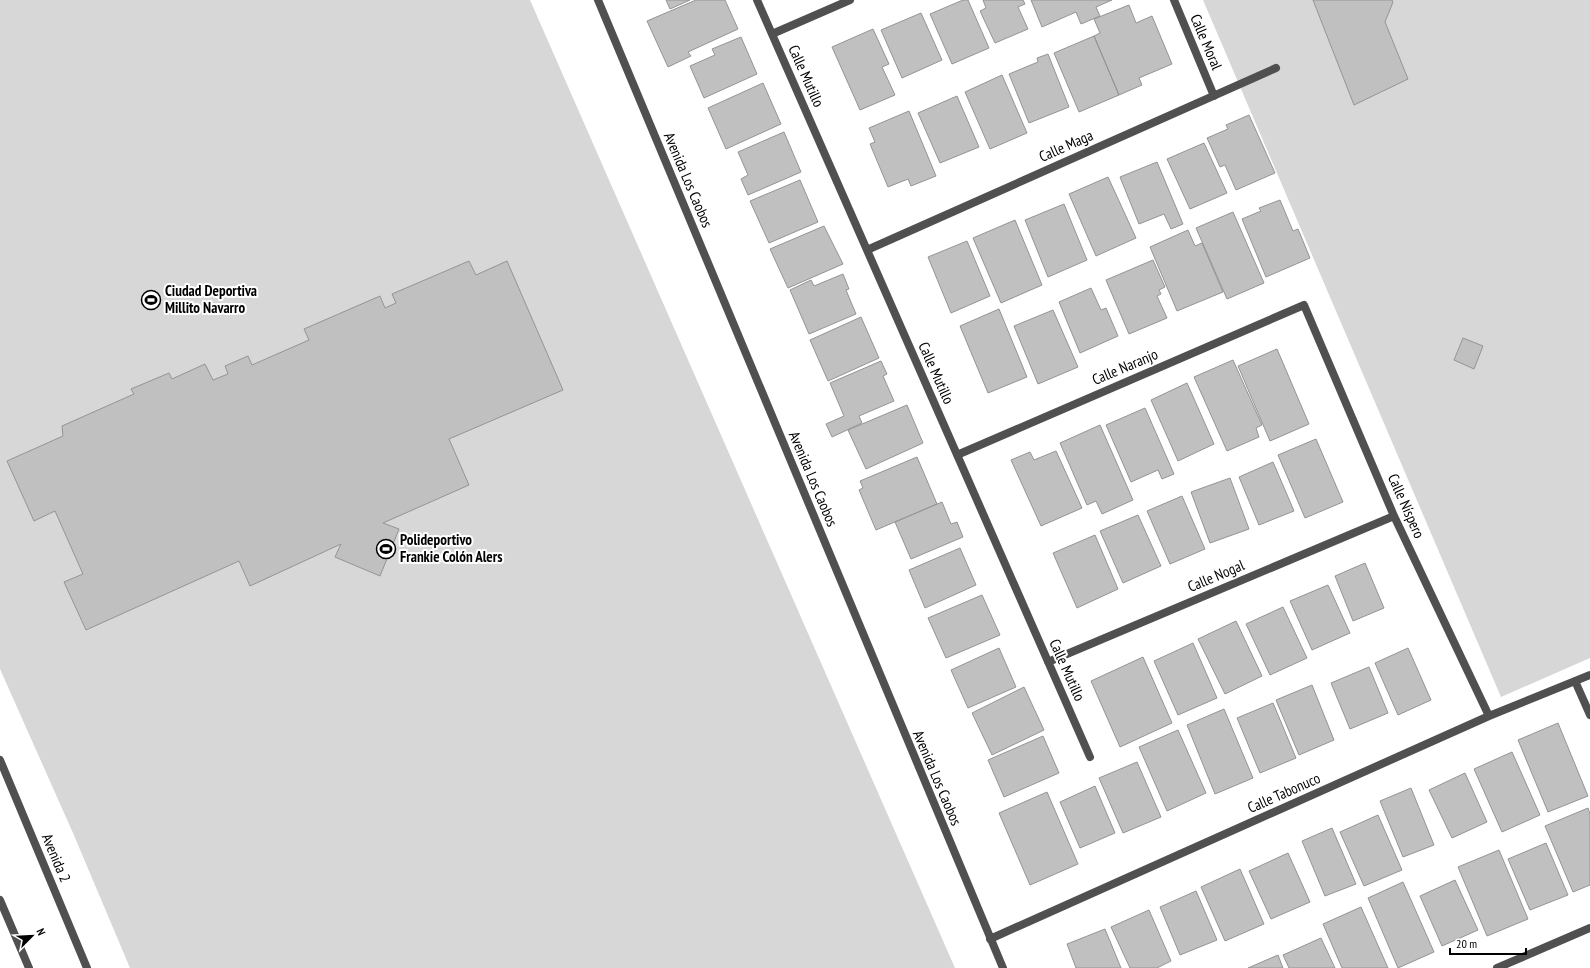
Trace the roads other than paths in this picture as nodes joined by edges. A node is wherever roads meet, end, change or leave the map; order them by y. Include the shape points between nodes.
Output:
1 (598, 0) edge
2 (757, 0) edge
3 (850, 0) edge
4 (1174, 0) edge
5 (772, 34) junction
6 (1276, 68) dead end
7 (1214, 96) junction
8 (867, 250) junction
9 (1304, 305) joint
10 (957, 455) junction
11 (1394, 516) junction
12 (1048, 662) junction
13 (1590, 675) edge
14 (1575, 681) junction
15 (1590, 715) edge
16 (1489, 716) junction
17 (1090, 757) dead end
18 (0, 760) edge
19 (0, 900) edge
20 (1590, 928) edge
21 (990, 939) junction
22 (29, 968) edge
23 (87, 968) edge
24 (1003, 968) edge
25 (1497, 968) edge

1 - 21 street, Avenida Los Caobos
2 - 5 street, Calle Mutillo
3 - 5 street
4 - 7 street, Calle Moral
5 - 8 street, Calle Mutillo
6 - 7 street, Calle Maga
7 - 8 street, Calle Maga
8 - 10 street, Calle Mutillo
9 - 10 street, Calle Naranjo
9 - 11 street, Calle Níspero
10 - 12 street, Calle Mutillo
11 - 12 street, Calle Nogal
11 - 16 street, Calle Níspero
12 - 17 street, Calle Mutillo
13 - 14 street, Calle Tabonuco
14 - 15 street
14 - 16 street, Calle Tabonuco
16 - 21 street, Calle Tabonuco
18 - 23 street, Avenida 2
19 - 22 street
20 - 25 street
21 - 24 street, Avenida Los Caobos

